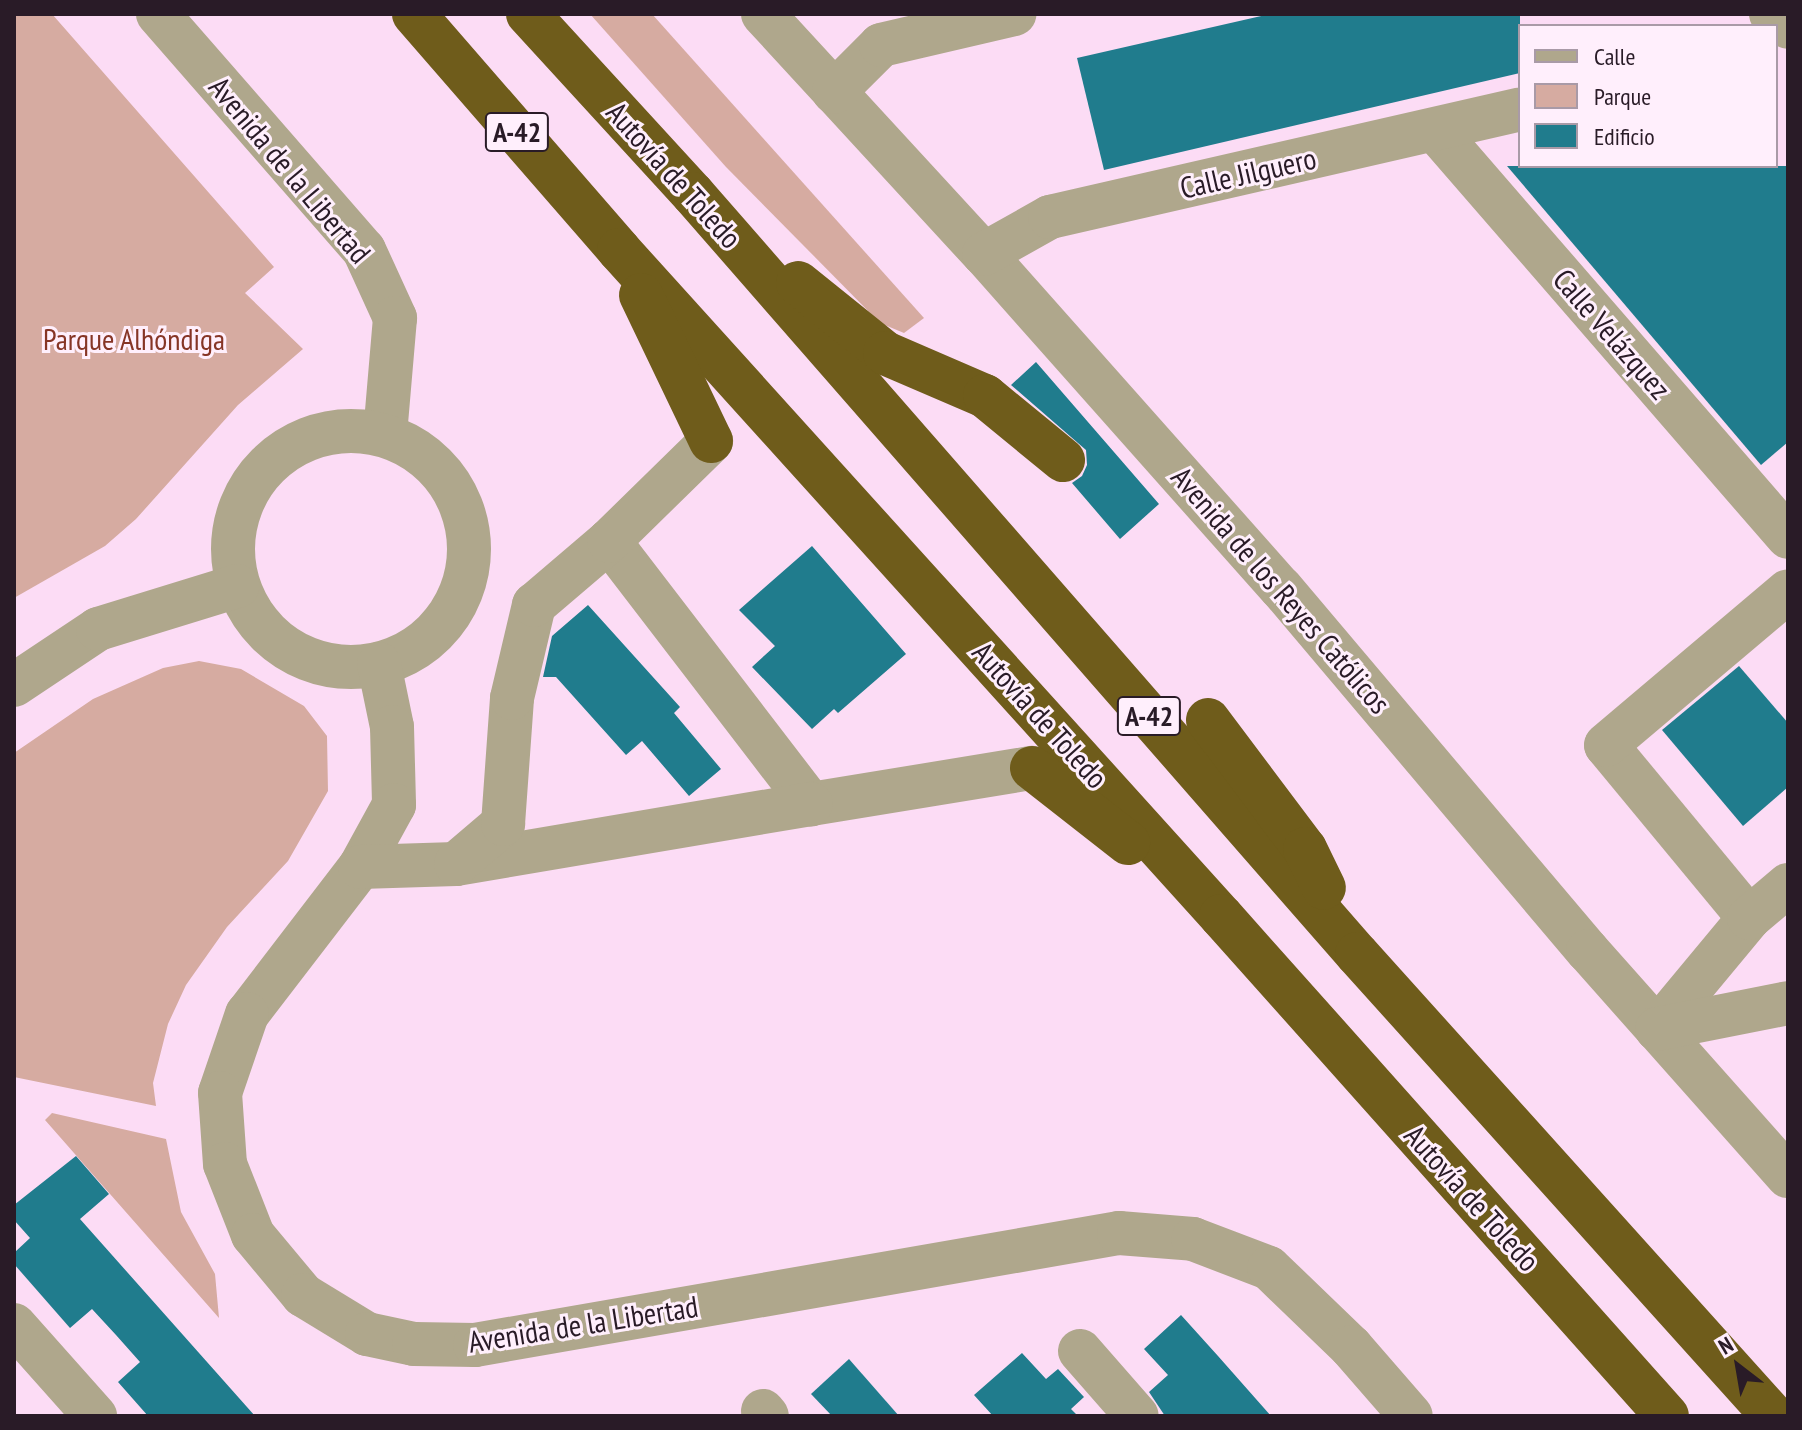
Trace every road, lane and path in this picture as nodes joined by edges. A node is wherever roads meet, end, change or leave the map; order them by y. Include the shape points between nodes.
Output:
1 (158, 14) edge
2 (414, 14) edge
3 (528, 14) edge
4 (763, 14) edge
5 (1014, 14) edge
6 (1771, 14) edge
7 (1788, 27) edge
8 (834, 92) junction
9 (1518, 110) edge
10 (1436, 131) junction
11 (693, 194) junction
12 (619, 250) junction
13 (984, 254) junction
14 (385, 435) junction
15 (711, 441) joint
16 (1063, 460) dead end
17 (1788, 537) edge
18 (609, 541) junction
19 (238, 586) junction
20 (1788, 591) edge
21 (379, 664) junction
22 (14, 685) edge
23 (1208, 720) dead end
24 (1032, 768) joint
25 (811, 804) junction
26 (456, 864) junction
27 (360, 867) junction
28 (1788, 885) edge
29 (1221, 916) junction
30 (1749, 918) junction
31 (1357, 954) junction
32 (1788, 1003) edge
33 (1657, 1029) junction
34 (1788, 1176) edge
35 (14, 1325) edge
36 (1080, 1351) dead end
37 (95, 1416) edge
38 (1137, 1416) edge
39 (1411, 1416) edge
40 (1667, 1416) edge
41 (1773, 1416) edge

1 - 14 street, Avenida de la Libertad via 364,250 395,318
2 - 12 highway, Autovía de Toledo / A-42
3 - 11 highway, Autovía de Toledo / A-42
4 - 8 street, Avenida de los Reyes Católicos
5 - 8 street via 881,45
6 - 7 street
8 - 13 street, Avenida de los Reyes Católicos
9 - 10 street, Calle Jilguero
10 - 13 street, Calle Jilguero via 1050,217
10 - 17 street, Calle Velázquez
11 - 16 highway via 885,353 985,396
11 - 31 highway, Autovía de Toledo / A-42
12 - 15 highway
12 - 29 highway, Autovía de Toledo / A-42
13 - 33 street, Avenida de los Reyes Católicos via 1281,588
14 - 19 street via 334,431 295,444 265,466 243,500 233,533
14 - 21 street via 426,456 455,492 468,527 469,566 458,600 440,627 413,649
15 - 18 street
18 - 25 street
18 - 26 street via 534,605 512,698 503,824
19 - 21 street via 254,617 278,643 300,656 327,665
19 - 22 street via 98,629
20 - 30 street via 1606,745
21 - 27 street, Avenida de la Libertad via 392,727 394,805
23 - 31 highway via 1305,849
24 - 25 street
24 - 29 highway
25 - 26 street
26 - 27 street
27 - 39 street, Avenida de la Libertad via 247,1014 220,1093 225,1164 253,1235 303,1295 367,1334 414,1344 475,1345 1119,1233 1193,1239 1269,1268 1351,1347
28 - 30 street
29 - 40 highway, Autovía de Toledo / A-42
30 - 33 street
31 - 41 highway, Autovía de Toledo / A-42
32 - 33 street
33 - 34 street, Avenida de los Reyes Católicos
35 - 37 street
36 - 38 street

